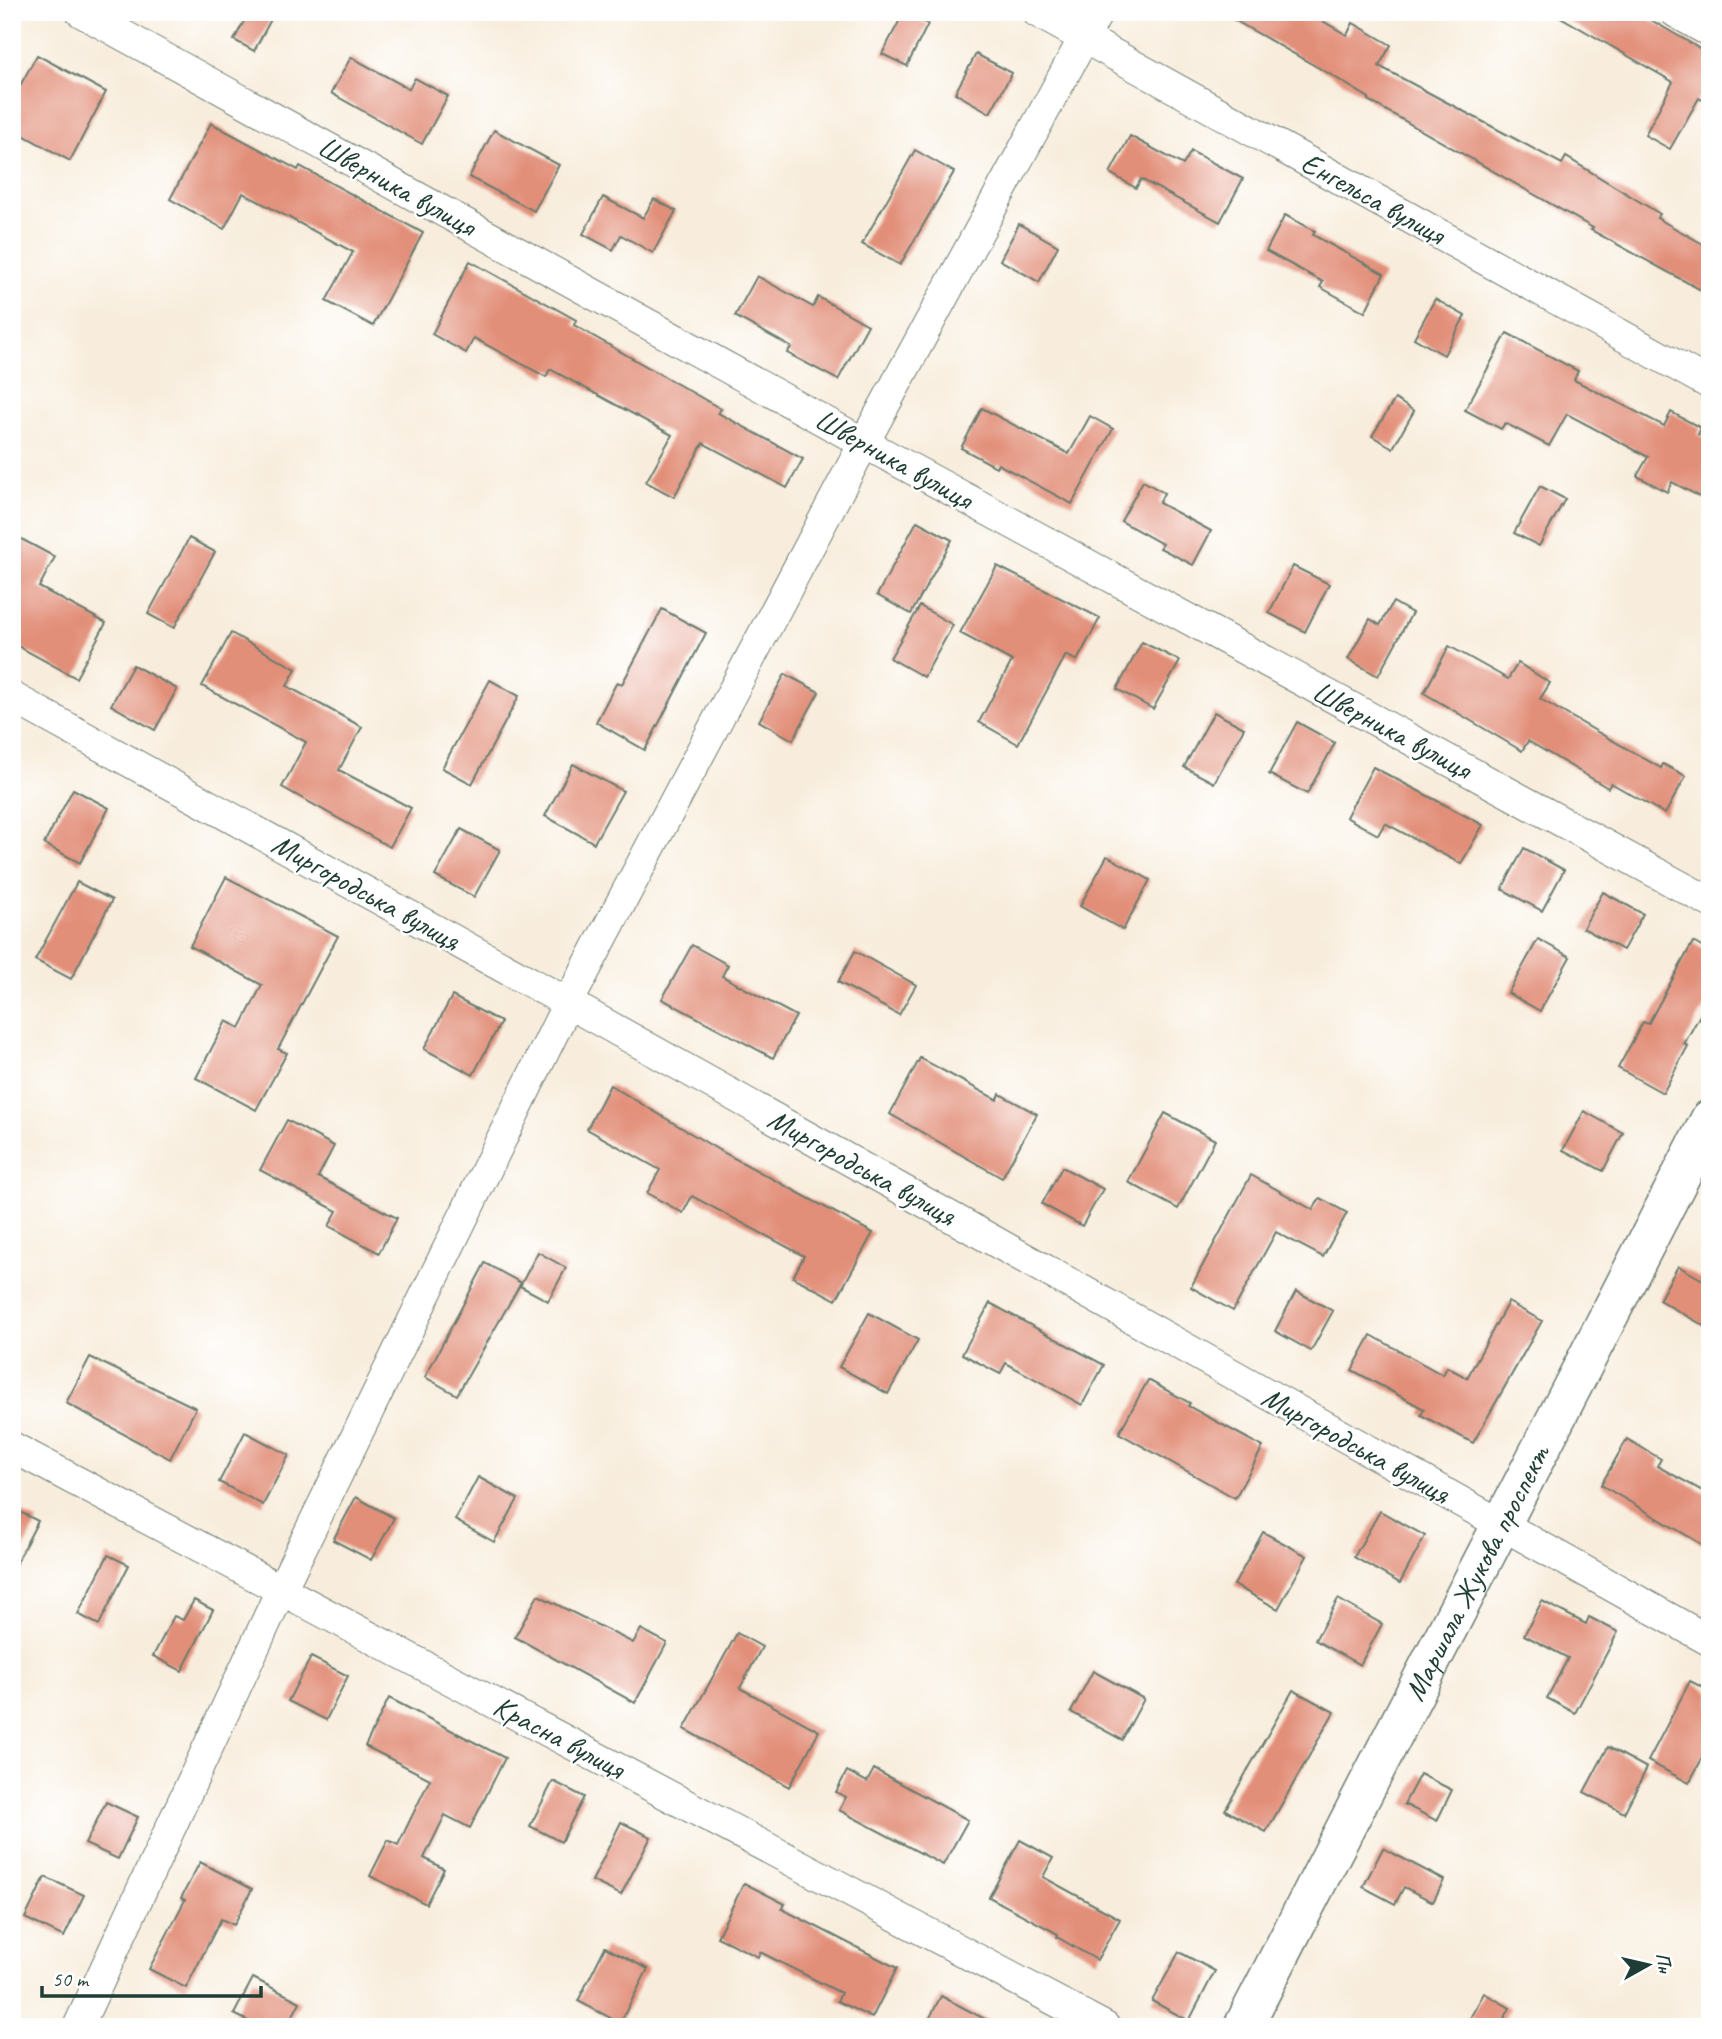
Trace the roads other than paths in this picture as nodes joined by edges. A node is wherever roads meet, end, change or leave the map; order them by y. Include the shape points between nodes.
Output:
1 (81, 12) edge
2 (1037, 12) edge
3 (1675, 12) edge
4 (1091, 25) edge
5 (1710, 32) edge
6 (1710, 384) edge
7 (864, 443) junction
8 (12, 698) edge
9 (1710, 902) edge
10 (568, 1003) junction
11 (1710, 1119) edge
12 (12, 1447) edge
13 (1501, 1526) junction
14 (281, 1590) junction
15 (1710, 1641) edge
16 (78, 2027) edge
17 (1105, 2027) edge
18 (1243, 2027) edge

1 - 7 street, Шверника вулиця
2 - 4 street, Енгельса вулиця
3 - 5 street
4 - 6 street, Енгельса вулиця
4 - 7 street
7 - 9 street, Шверника вулиця
7 - 10 street
8 - 10 street, Миргородська вулиця
10 - 13 street, Миргородська вулиця
10 - 14 street
11 - 13 street, Маршала Жукова проспект
12 - 14 street, Красна вулиця
13 - 15 street, Миргородська вулиця
13 - 18 street, Маршала Жукова проспект
14 - 16 street
14 - 17 street, Красна вулиця

